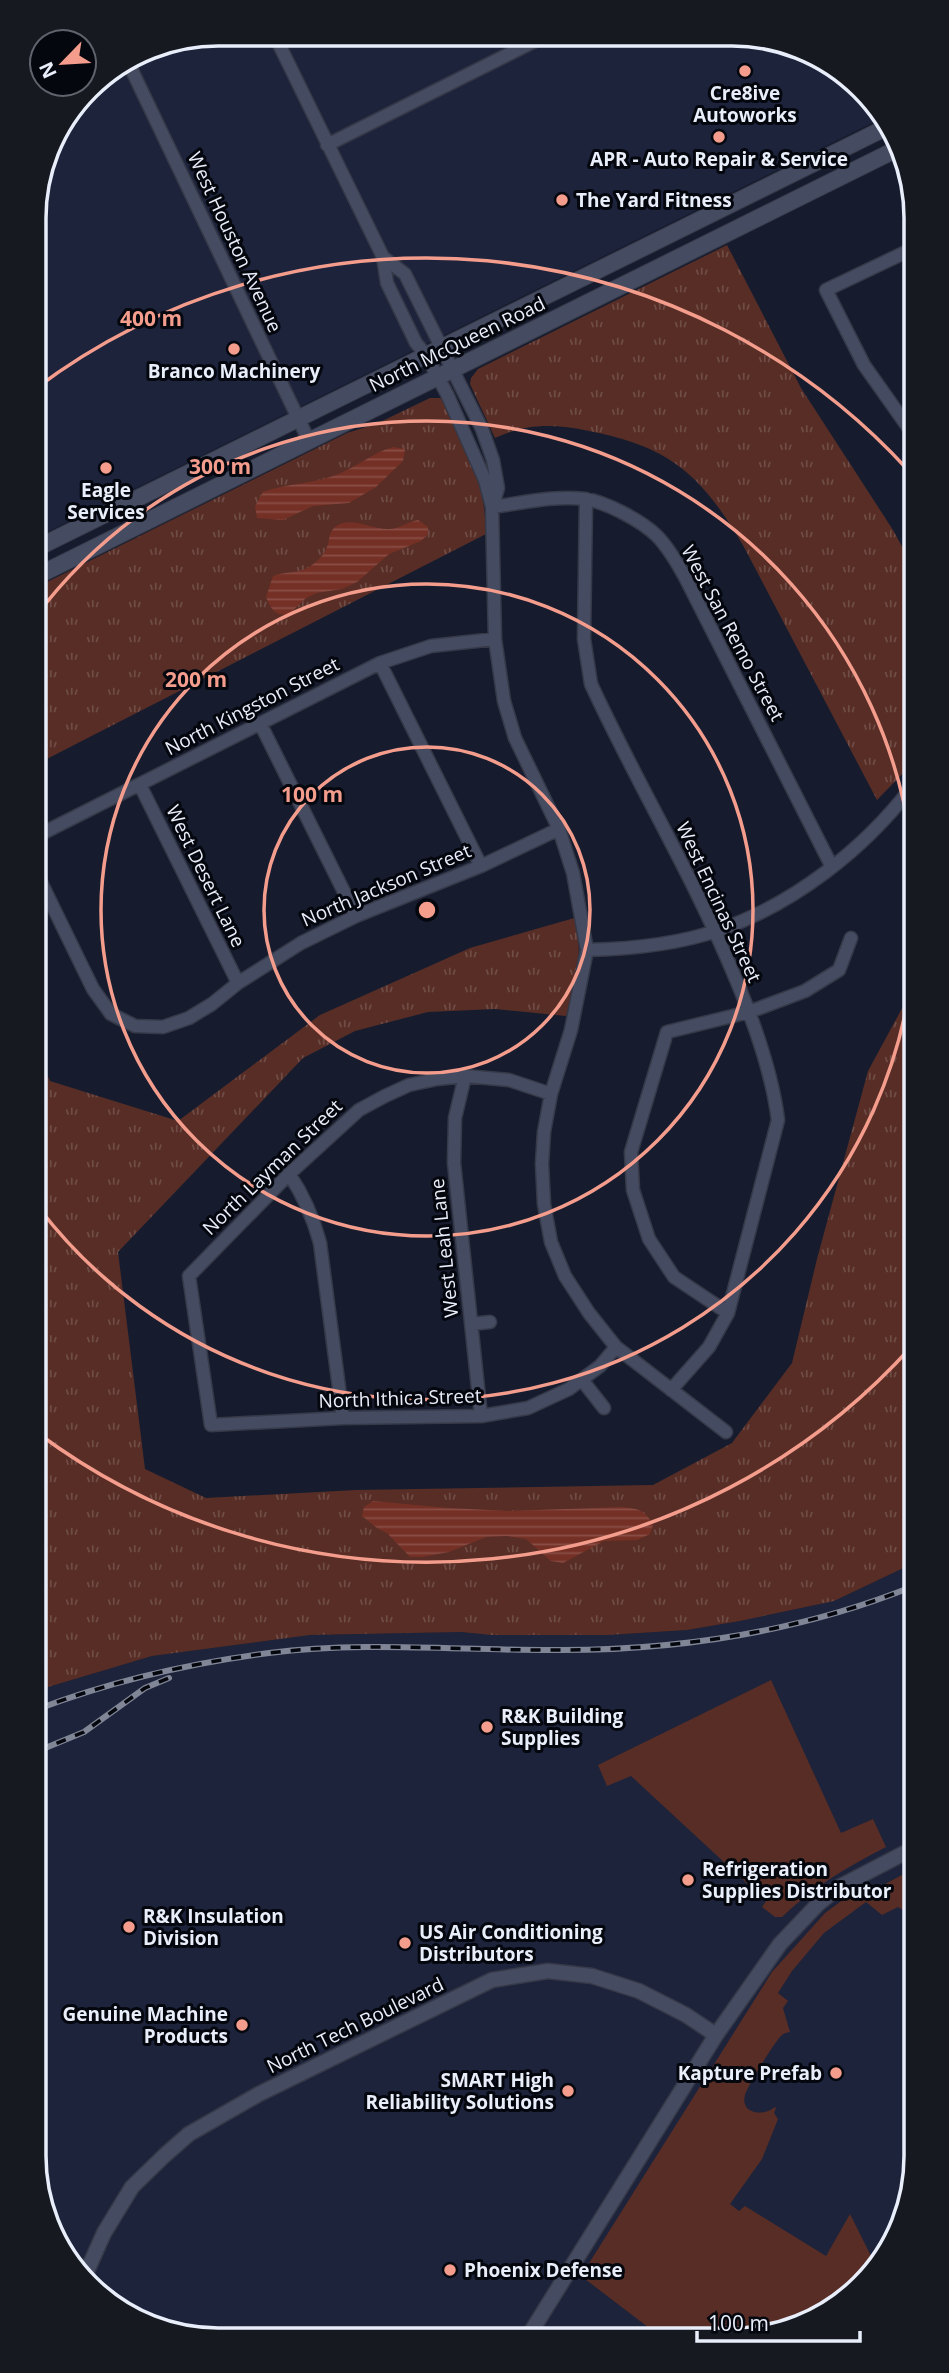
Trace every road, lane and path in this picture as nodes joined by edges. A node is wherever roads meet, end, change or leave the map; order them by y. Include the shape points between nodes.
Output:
1 (280, 46) edge
2 (525, 46) edge
3 (131, 68) edge
4 (880, 130) edge
5 (327, 145) junction
6 (890, 152) edge
7 (904, 253) edge
8 (383, 257) junction
9 (442, 347) junction
10 (426, 355) junction
11 (453, 369) junction
12 (438, 377) junction
13 (298, 418) junction
14 (904, 422) edge
15 (309, 441) junction
16 (586, 499) junction
17 (492, 507) junction
18 (46, 544) edge
19 (46, 572) edge
20 (495, 639) junction
21 (380, 663) junction
22 (260, 723) junction
23 (140, 785) junction
24 (904, 798) edge
25 (559, 829) junction
26 (46, 832) edge
27 (481, 866) junction
28 (832, 867) junction
29 (46, 893) edge
30 (356, 916) junction
31 (716, 931) junction
32 (850, 938) dead end
33 (587, 950) junction
34 (238, 983) junction
35 (749, 1012) junction
36 (465, 1076) junction
37 (551, 1094) junction
38 (289, 1174) junction
39 (728, 1312) junction
40 (490, 1322) dead end
41 (471, 1324) junction
42 (616, 1347) junction
43 (582, 1380) junction
44 (670, 1390) junction
45 (604, 1408) dead end
46 (481, 1416) junction
47 (344, 1418) junction
48 (211, 1425) joint
49 (726, 1432) dead end
50 (903, 1853) edge
51 (716, 2035) junction
52 (89, 2269) edge
53 (533, 2328) edge

1 - 5 street
2 - 5 street
3 - 13 street, West Houston Avenue
4 - 9 main road, North McQueen Road
5 - 8 street
6 - 11 main road, North McQueen Road
7 - 14 street via 826,290 864,366
8 - 9 street via 405,274
8 - 10 street via 387,283
9 - 10 main road, North McQueen Road
9 - 11 street
10 - 12 street
10 - 13 main road, North McQueen Road
11 - 12 main road, North McQueen Road
11 - 17 street via 493,460 498,488
12 - 15 main road, North McQueen Road
12 - 17 street via 473,449
13 - 15 street, West Houston Avenue
13 - 18 main road, North McQueen Road
15 - 19 main road, North McQueen Road
16 - 17 street, West San Remo Street
16 - 28 street, West San Remo Street via 621,512 655,534 672,554
16 - 31 street, West Encinas Street via 584,639 591,684
17 - 20 street
20 - 21 street, North Kingston Street via 431,646
20 - 25 street via 503,701 515,738
21 - 22 street, North Kingston Street
21 - 27 street
22 - 23 street, North Kingston Street
22 - 30 street
23 - 26 street, North Kingston Street
23 - 34 street, West Desert Lane
24 - 28 street
25 - 27 street, North Jackson Street
25 - 33 street via 573,873
27 - 30 street, North Jackson Street
28 - 31 street via 750,918
29 - 34 street, North Jackson Street via 93,989 111,1014 135,1026 163,1027 189,1018
30 - 34 street, North Jackson Street via 301,943
31 - 33 street via 631,949
31 - 35 street, West Encinas Street
32 - 35 street via 839,970 805,991
33 - 37 street via 571,1030
35 - 39 street, West Encinas Street via 778,1119
35 - 39 street via 667,1032 631,1152 634,1190 649,1239 674,1277
36 - 37 street, North Layman Street via 509,1080
36 - 38 street, North Layman Street via 409,1085 359,1110
36 - 41 street, West Leah Lane via 455,1118 454,1163
37 - 42 street via 542,1164 551,1242 565,1276
38 - 47 street via 313,1215 320,1243
38 - 48 street, North Layman Street via 189,1276
39 - 44 street, West Encinas Street via 709,1347
40 - 41 street
41 - 46 street, West Leah Lane
42 - 43 street, North Ithica Street
42 - 44 street
43 - 45 street
43 - 46 street, North Ithica Street via 528,1408
44 - 49 street
46 - 47 street, North Ithica Street
47 - 48 street, North Ithica Street
50 - 51 street via 858,1876 818,1904 780,1944
51 - 52 street, North Tech Boulevard via 639,1991 592,1976 548,1971 492,1980 259,2094 189,2134 132,2187
51 - 53 street

